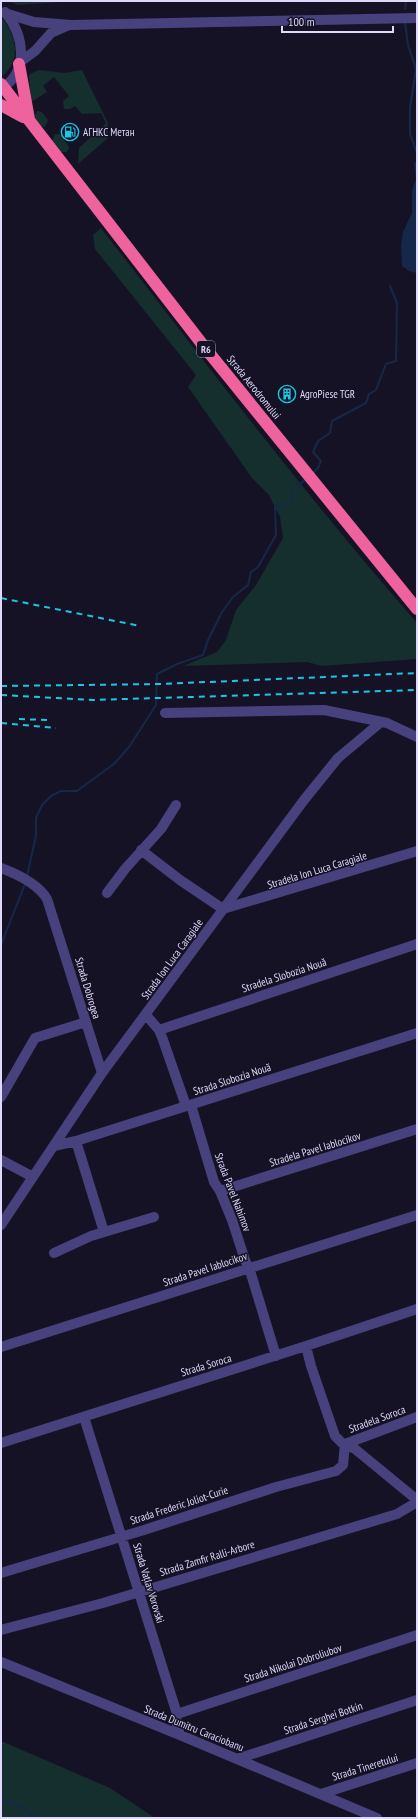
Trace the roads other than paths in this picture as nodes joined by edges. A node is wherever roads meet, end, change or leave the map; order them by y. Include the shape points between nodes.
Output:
1 (3, 11) edge
2 (417, 18) edge
3 (71, 25) junction
4 (20, 63) junction
5 (2, 87) edge
6 (1, 105) edge
7 (29, 120) junction
8 (417, 609) edge
9 (165, 713) dead end
10 (381, 722) junction
11 (417, 738) edge
12 (176, 805) dead end
13 (141, 850) junction
14 (417, 851) edge
15 (1, 868) edge
16 (108, 894) dead end
17 (224, 909) junction
18 (417, 944) edge
19 (146, 1015) junction
20 (86, 1022) junction
21 (159, 1030) junction
22 (417, 1033) edge
23 (102, 1073) junction
24 (1, 1097) edge
25 (189, 1105) junction
26 (417, 1129) edge
27 (76, 1141) junction
28 (54, 1146) junction
29 (1, 1160) edge
30 (33, 1177) junction
31 (220, 1191) junction
32 (417, 1215) edge
33 (154, 1217) dead end
34 (1, 1225) edge
35 (104, 1232) junction
36 (54, 1253) dead end
37 (248, 1267) junction
38 (417, 1309) edge
39 (306, 1346) junction
40 (1, 1347) edge
41 (276, 1356) junction
42 (84, 1417) junction
43 (417, 1417) edge
44 (1, 1443) edge
45 (345, 1444) junction
46 (417, 1501) edge
47 (122, 1536) junction
48 (1, 1573) edge
49 (140, 1591) junction
50 (1, 1630) edge
51 (417, 1635) edge
52 (1, 1662) edge
53 (417, 1700) edge
54 (177, 1714) junction
55 (180, 1735) junction
56 (237, 1759) junction
57 (417, 1763) edge
58 (321, 1794) junction
59 (377, 1818) edge

1 - 3 street via 34,22
1 - 4 street via 14,23 20,36
2 - 3 street
3 - 4 street via 51,33
4 - 5 street via 16,72
4 - 7 highway
5 - 7 highway, Strada Aerodromului / R6
6 - 7 highway
7 - 8 highway, Strada Aerodromului / R6 via 206,349
9 - 10 street via 324,710
10 - 11 street
10 - 17 street, Strada Ion Luca Caragiale via 338,758
12 - 13 street via 161,829
13 - 16 street
13 - 17 street
14 - 17 street, Stradela Ion Luca Caragiale
15 - 20 street, Strada Dobrogea via 41,891 47,899
17 - 19 street, Strada Ion Luca Caragiale
18 - 21 street, Stradela Slobozia Nouă
19 - 21 street, Strada Pavel Nahimov
19 - 23 street, Strada Ion Luca Caragiale
20 - 23 street, Strada Dobrogea
20 - 24 street via 35,1038
21 - 25 street, Strada Pavel Nahimov
22 - 25 street, Strada Slobozia Nouă
23 - 28 street, Strada Ion Luca Caragiale
25 - 27 street, Strada Slobozia Nouă
25 - 31 street, Strada Pavel Nahimov via 214,1182
26 - 31 street, Stradela Pavel Iablocikov
27 - 28 street, Strada Slobozia Nouă
27 - 35 street
28 - 30 street, Strada Ion Luca Caragiale
29 - 30 street
30 - 34 street, Strada Ion Luca Caragiale
31 - 37 street, Strada Pavel Nahimov
32 - 37 street, Strada Pavel Iablocikov
33 - 35 street
35 - 36 street
37 - 40 street, Strada Pavel Iablocikov
37 - 41 street, Strada Pavel Nahimov
38 - 39 street, Strada Soroca
39 - 41 street, Strada Soroca
39 - 45 street via 331,1427 338,1439
41 - 42 street, Strada Soroca
42 - 44 street, Strada Soroca
42 - 47 street, Strada Vațlav Vorovski
43 - 45 street, Stradela Sorocа
45 - 46 street via 355,1449
45 - 47 street, Strada Frederic Joliot-Curie via 343,1465 336,1471 276,1487
46 - 49 street, Strada Zamfir Ralli-Arbore via 397,1514
47 - 48 street, Strada Frederic Joliot-Curie
47 - 49 street, Strada Vațlav Vorovski
49 - 50 street, Strada Zamfir Ralli-Arbore
49 - 54 street, Strada Vațlav Vorovski
51 - 54 street, Strada Nikolai Dobroliubov
52 - 55 street, Strada Dumitru Caraciobanu
53 - 56 street, Strada Serghei Botkin
54 - 55 street, Strada Vațlav Vorovski
55 - 56 street, Strada Dumitru Caraciobanu
56 - 58 street, Strada Dumitru Caraciobanu
57 - 58 street, Strada Tineretului
58 - 59 street, Strada Dumitru Caraciobanu

